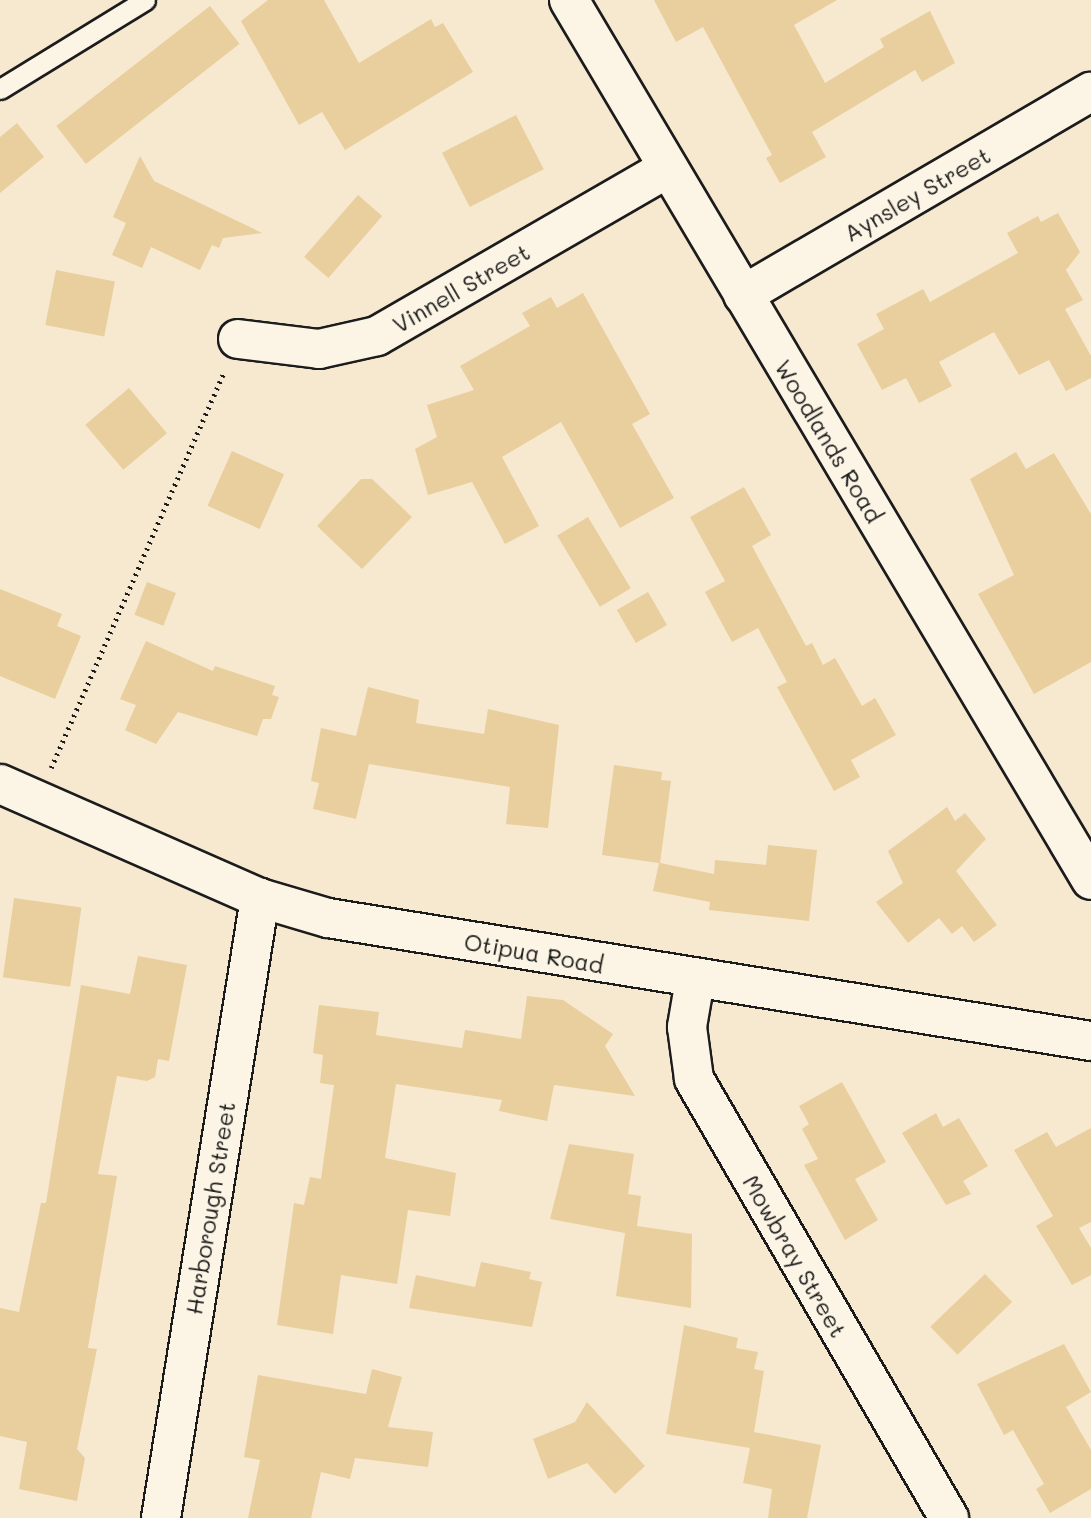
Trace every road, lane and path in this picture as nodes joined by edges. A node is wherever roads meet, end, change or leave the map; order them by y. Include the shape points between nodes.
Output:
1 (145, 0) edge
2 (569, 0) edge
3 (0, 89) edge
4 (1091, 92) edge
5 (668, 168) junction
6 (743, 295) junction
7 (238, 339) joint
8 (0, 784) edge
9 (37, 800) junction
10 (1091, 880) edge
11 (260, 898) junction
12 (695, 980) junction
13 (1091, 1041) edge
14 (160, 1518) edge
15 (949, 1518) edge

1 - 3 lane
2 - 5 street, Woodlands Road
4 - 6 street, Aynsley Street
5 - 6 street, Woodlands Road
5 - 7 street, Vinnell Street via 377,336 319,349
6 - 10 street, Woodlands Road
7 - 9 path
8 - 9 street, Otipua Road
9 - 11 street, Otipua Road
11 - 12 street, Otipua Road via 328,918
11 - 14 street, Harborough Street
12 - 13 street, Otipua Road
12 - 15 street, Mowbray Street via 687,1027 690,1066 700,1094

